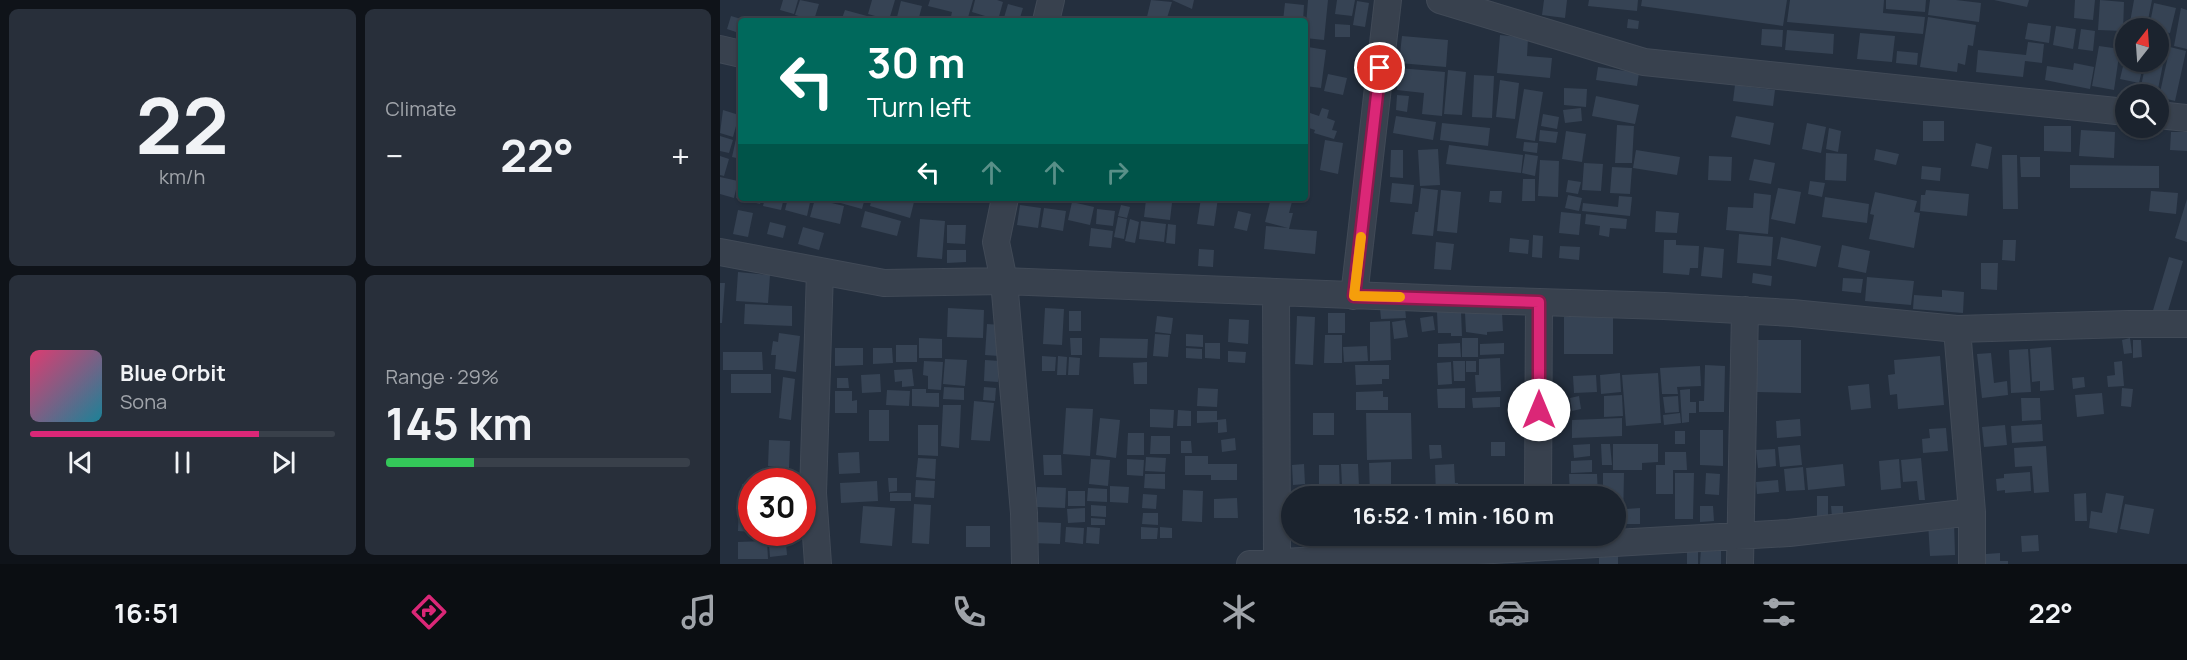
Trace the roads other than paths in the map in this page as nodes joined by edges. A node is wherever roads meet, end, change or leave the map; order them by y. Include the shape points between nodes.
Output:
1 (1052, 0) edge
2 (1388, 0) edge
3 (1440, 0) edge
4 (1488, 8) edge
5 (1047, 18) edge
6 (720, 49) edge
7 (738, 53) edge
8 (2115, 111) edge
9 (2169, 116) edge
10 (2187, 118) edge
11 (1004, 201) edge
12 (720, 252) edge
13 (820, 271) junction
14 (1004, 281) junction
15 (1276, 292) junction
16 (1354, 296) junction
17 (1539, 302) junction
18 (1745, 310) junction
19 (2187, 324) edge
20 (1957, 329) junction
21 (1538, 486) edge
22 (1972, 512) junction
23 (1742, 535) junction
24 (1539, 549) edge
25 (818, 564) edge
26 (1025, 564) edge
27 (1250, 564) edge
28 (1277, 564) edge
29 (1740, 564) edge
30 (1972, 564) edge

1 - 5 street
2 - 16 street
3 - 4 street
4 - 8 street via 1644,62
6 - 7 street
9 - 10 street
11 - 14 street via 996,242
12 - 13 street
13 - 14 street via 884,283
13 - 25 street via 813,493
14 - 15 street
14 - 26 street
15 - 16 street
15 - 28 street
16 - 17 street
17 - 18 street
17 - 21 street
18 - 20 street
18 - 23 street
19 - 20 street
20 - 22 street
22 - 23 street
22 - 30 street
23 - 24 street
23 - 29 street
24 - 28 street
27 - 28 street

